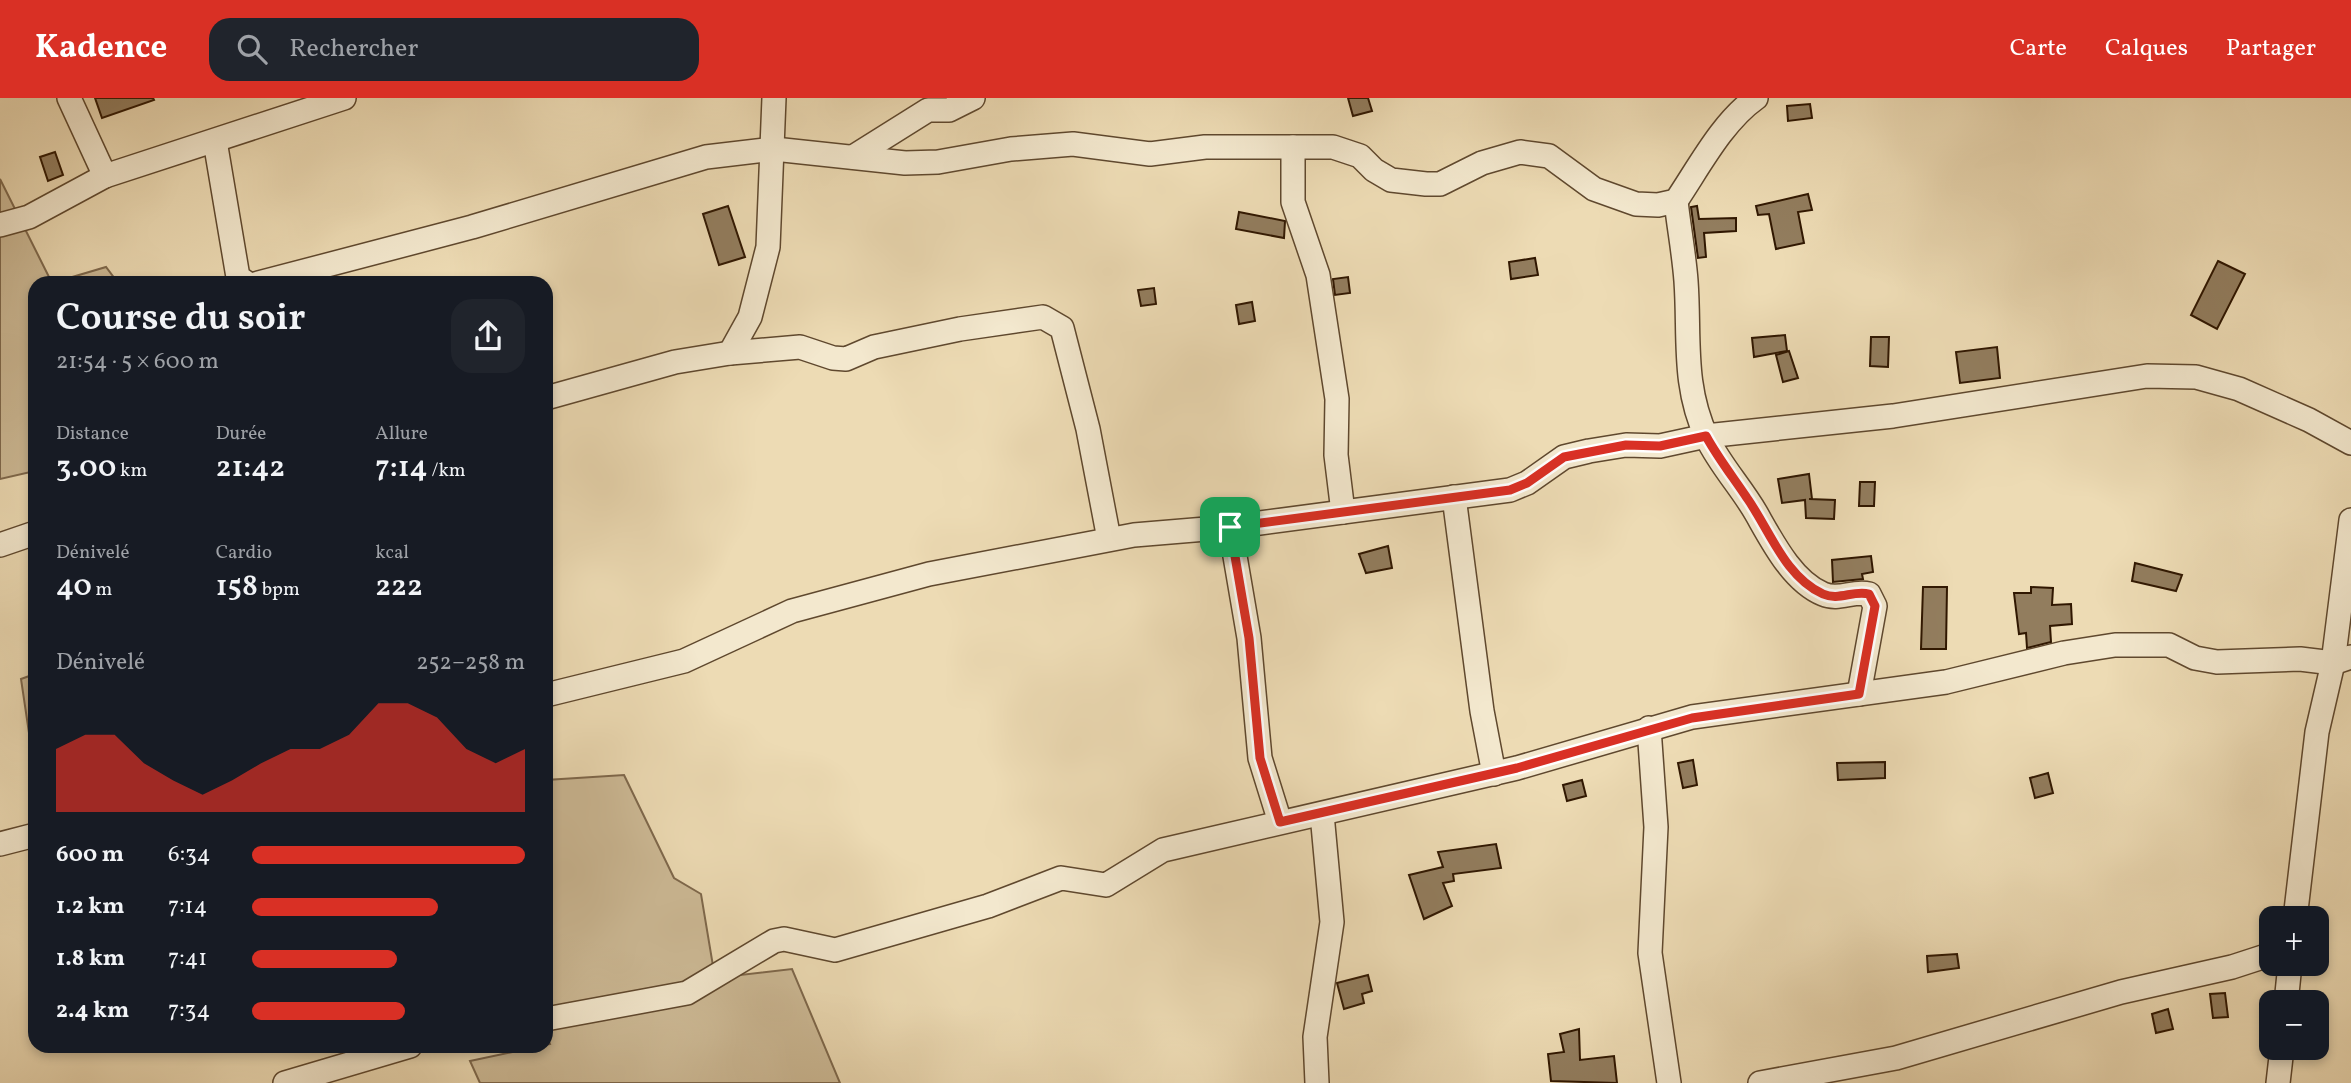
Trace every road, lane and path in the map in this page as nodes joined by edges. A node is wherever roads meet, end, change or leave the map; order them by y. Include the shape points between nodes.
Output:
1 (69, 98) edge
2 (344, 98) edge
3 (774, 98) edge
4 (973, 98) edge
5 (1747, 100) edge
6 (215, 141) junction
7 (1293, 148) junction
8 (774, 149) junction
9 (853, 157) junction
10 (105, 176) junction
11 (1676, 201) junction
12 (0, 225) edge
13 (238, 276) edge
14 (286, 276) edge
15 (750, 317) junction
16 (776, 349) junction
17 (730, 353) junction
18 (553, 396) edge
19 (1706, 436) junction
20 (2351, 443) edge
21 (1454, 497) junction
22 (1343, 512) junction
23 (2351, 520) edge
24 (1230, 527) junction
25 (28, 535) edge
26 (1109, 539) junction
27 (0, 545) edge
28 (2342, 660) edge
29 (553, 693) edge
30 (1859, 694) junction
31 (1649, 728) junction
32 (1494, 774) junction
33 (1322, 814) junction
34 (1280, 822) junction
35 (28, 837) edge
36 (0, 844) edge
37 (2297, 906) edge
38 (2259, 958) edge
39 (553, 1018) edge
40 (387, 1053) edge
41 (2281, 1060) edge
42 (297, 1081) edge
43 (1317, 1083) edge
44 (1669, 1083) edge
45 (1760, 1083) edge
46 (2278, 1083) edge

1 - 10 street
2 - 6 street
3 - 8 street
4 - 9 street via 949,110 928,110
5 - 11 street
6 - 10 street
6 - 13 street
7 - 9 street via 1205,147 1150,154 1073,144 938,162
7 - 11 street via 1333,147 1360,156 1391,180 1426,184 1440,184 1482,163 1530,153 1549,156 1594,189 1636,204
7 - 22 street via 1293,202 1318,275 1338,399 1336,454
8 - 9 street
8 - 14 street via 706,157 472,227
8 - 15 street via 768,247
10 - 12 street via 29,217
11 - 19 street via 1686,279 1686,365
15 - 16 street
15 - 17 street
16 - 17 street
16 - 26 street via 800,347 846,359 874,347 960,329 1043,317 1052,321 1062,328
17 - 18 street via 675,362
19 - 20 street via 1893,416 2147,376 2196,377 2239,389
19 - 21 street via 1564,457 1510,490
19 - 30 street via 1783,561 1821,594 1834,597 1856,590 1869,594 1875,606
21 - 22 street
21 - 32 street
22 - 24 street
23 - 28 street
24 - 26 street
24 - 34 street via 1249,638 1260,758
25 - 27 street
26 - 29 street via 929,574 792,611 684,661
28 - 30 street via 2217,662 2195,658 2169,645 2115,645 1946,682
28 - 37 street via 2317,732
30 - 31 street
31 - 32 street
31 - 44 street via 1656,827 1650,953
32 - 33 street
33 - 34 street
33 - 43 street via 1332,922 1315,1037
34 - 39 street via 1163,850 1106,885 1061,878 988,906 835,950 785,939 774,941 687,993
35 - 36 street
38 - 45 street via 2121,992 1896,1058
40 - 42 street
41 - 46 street

